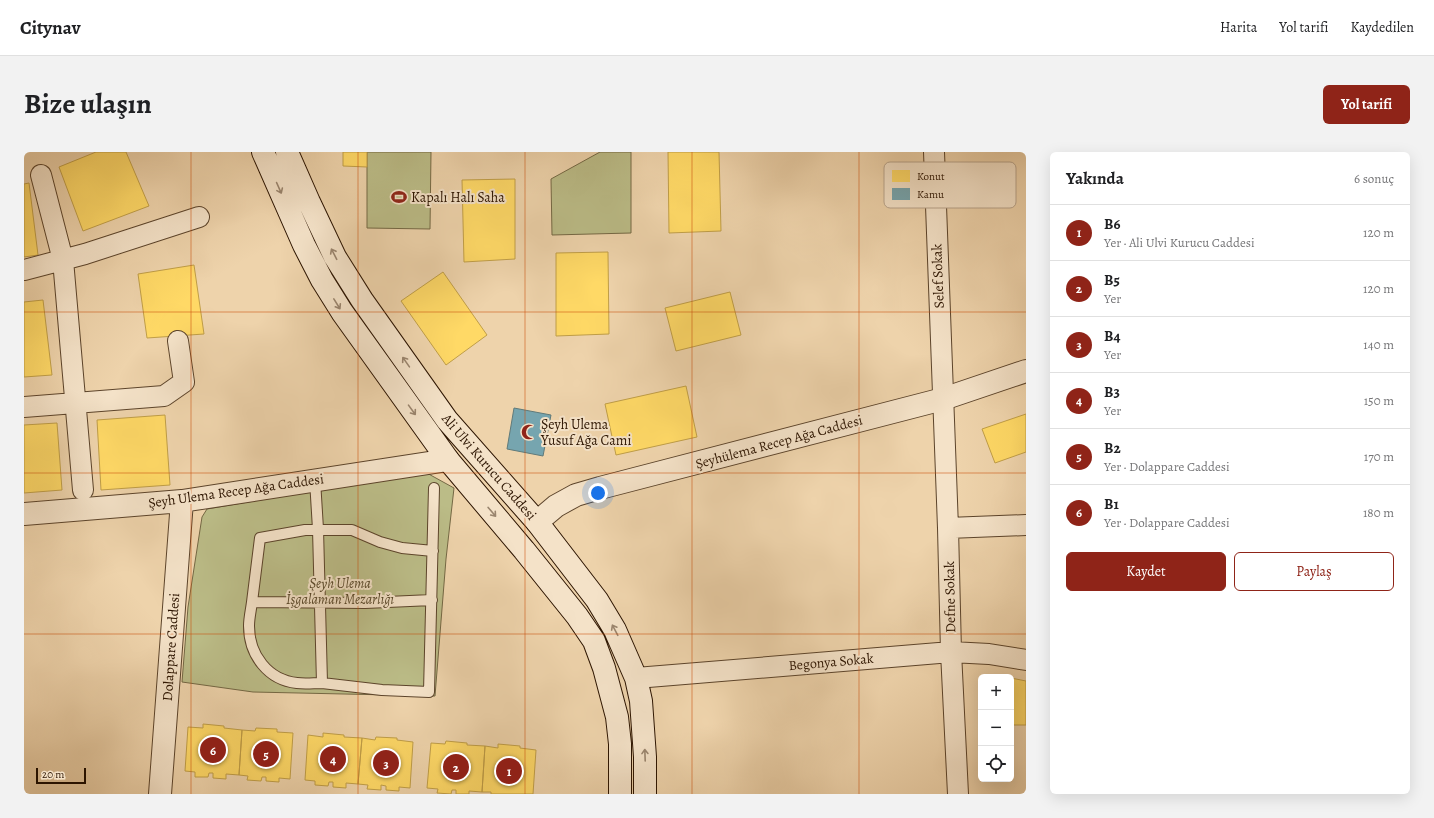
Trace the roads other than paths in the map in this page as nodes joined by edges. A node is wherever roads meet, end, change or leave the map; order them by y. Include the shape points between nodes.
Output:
1 (263, 152) edge
2 (287, 152) edge
3 (934, 152) edge
4 (934, 162) edge
5 (41, 175) dead end
6 (936, 208) edge
7 (199, 217) dead end
8 (63, 260) junction
9 (24, 270) edge
10 (178, 341) dead end
11 (1026, 371) edge
12 (943, 399) junction
13 (76, 403) junction
14 (24, 407) edge
15 (448, 460) junction
16 (315, 480) junction
17 (434, 488) dead end
18 (83, 490) dead end
19 (182, 501) junction
20 (24, 514) edge
21 (537, 522) junction
22 (1026, 525) edge
23 (948, 528) junction
24 (318, 529) junction
25 (433, 551) junction
26 (432, 600) junction
27 (252, 602) junction
28 (320, 603) junction
29 (951, 652) junction
30 (1026, 660) edge
31 (636, 678) junction
32 (322, 683) junction
33 (160, 794) edge
34 (620, 794) edge
35 (645, 794) edge
36 (958, 794) edge

1 -> 15 main road, Ali Ulvi Kurucu Caddesi via 322,280
21 -> 2 main road, Ali Ulvi Kurucu Caddesi via 447,420 362,300 335,257
3 - 4 street, Selef Sokak
5 - 8 street
6 - 12 street, Selef Sokak
7 - 8 street
8 - 9 street
8 - 13 street
10 - 13 street via 184,382 164,396
11 - 12 main road, Şeyhülema Recep Ağa Caddesi
12 - 21 main road, Şeyhülema Recep Ağa Caddesi via 576,495 556,506
12 - 23 street, Defne Sokak
13 - 14 street
13 - 18 street
15 - 16 main road, Şeyh Ulema Recep Ağa Caddesi
15 -> 34 main road, Ali Ulvi Kurucu Caddesi via 524,550 594,641 617,717
16 - 19 main road, Şeyh Ulema Recep Ağa Caddesi
16 - 24 lane
17 - 25 lane
19 - 20 main road, Şeyh Ulema Recep Ağa Caddesi
19 - 33 main road, Dolappare Caddesi
31 -> 21 main road, Ali Ulvi Kurucu Caddesi via 615,630 597,600
22 - 23 street
23 - 29 street, Defne Sokak
24 - 25 lane via 352,530 402,548
24 - 27 lane via 260,538
24 - 28 lane
25 - 26 lane
26 - 28 lane
26 - 32 lane via 429,692
27 - 28 lane
27 - 32 lane via 249,627 254,653 264,668 279,678 296,683
28 - 32 lane
29 - 30 street, Begonya Sokak via 990,654
29 - 31 street, Begonya Sokak
29 - 36 street, Defne Sokak
35 -> 31 main road, Ali Ulvi Kurucu Caddesi via 644,726

